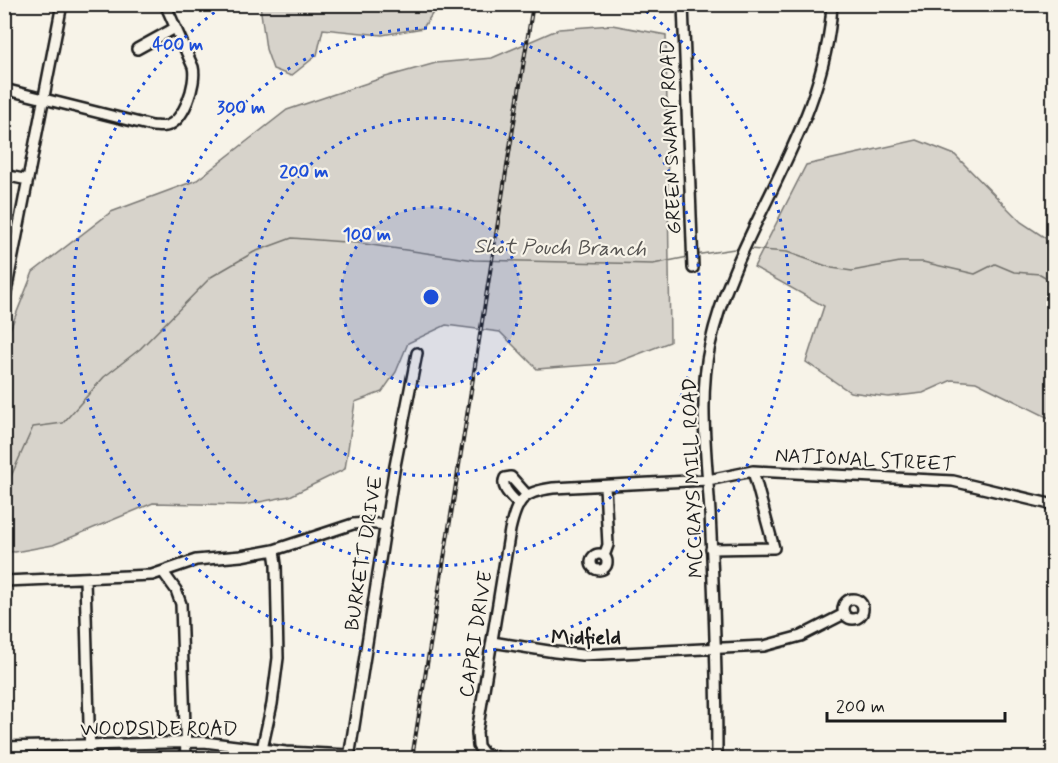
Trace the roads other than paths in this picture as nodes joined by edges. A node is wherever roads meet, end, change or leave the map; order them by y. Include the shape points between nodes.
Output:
1 (62, 4) edge
2 (165, 4) edge
3 (683, 4) edge
4 (832, 4) edge
5 (175, 28) junction
6 (137, 49) dead end
7 (4, 88) edge
8 (44, 97) junction
9 (4, 175) edge
10 (28, 180) junction
11 (693, 260) dead end
12 (4, 302) edge
13 (417, 353) dead end
14 (753, 471) junction
15 (708, 480) junction
16 (605, 486) junction
17 (527, 495) junction
18 (519, 505) junction
19 (1053, 505) edge
20 (386, 525) junction
21 (711, 549) junction
22 (274, 550) junction
23 (604, 556) dead end
24 (163, 572) junction
25 (85, 579) junction
26 (4, 581) edge
27 (844, 614) dead end
28 (492, 642) junction
29 (716, 649) junction
30 (185, 743) junction
31 (90, 745) junction
32 (4, 747) edge
33 (262, 749) junction
34 (349, 757) edge
35 (90, 759) edge
36 (186, 759) edge
37 (498, 759) edge
38 (717, 759) edge

1 - 8 street
2 - 5 street
3 - 11 street, GREEN SWAMP ROAD
4 - 15 street, MCCRAYS MILL ROAD via 828,51 805,121 718,316 706,366 704,396
5 - 6 street
5 - 8 street via 193,67 195,82 181,113 170,125 152,126
7 - 8 street
8 - 10 street
9 - 10 street
10 - 12 street
13 - 20 street, BURKETT DRIVE
14 - 15 street, NATIONAL STREET
14 - 19 street, NATIONAL STREET via 953,481
14 - 21 street via 774,548
15 - 16 street
15 - 21 street, MCCRAYS MILL ROAD
16 - 17 street via 553,488
16 - 23 street via 608,545
17 - 18 street, CAPRI DRIVE
17 - 18 street via 511,477 505,478 504,487
18 - 28 street, CAPRI DRIVE via 510,530
20 - 22 street via 358,523
20 - 34 street, BURKETT DRIVE
21 - 29 street, MCCRAYS MILL ROAD
22 - 24 street via 196,560
22 - 33 street via 278,658
24 - 25 street
24 - 30 street via 181,604
25 - 26 street
25 - 31 street
27 - 29 street via 785,641
28 - 29 street via 582,655
28 - 37 street, CAPRI DRIVE via 477,739 484,754
29 - 38 street, MCCRAYS MILL ROAD
30 - 31 street, WOODSIDE ROAD
30 - 33 street, WOODSIDE ROAD
30 - 36 street
31 - 32 street, WOODSIDE ROAD
31 - 35 street
33 - 34 street, WOODSIDE ROAD

